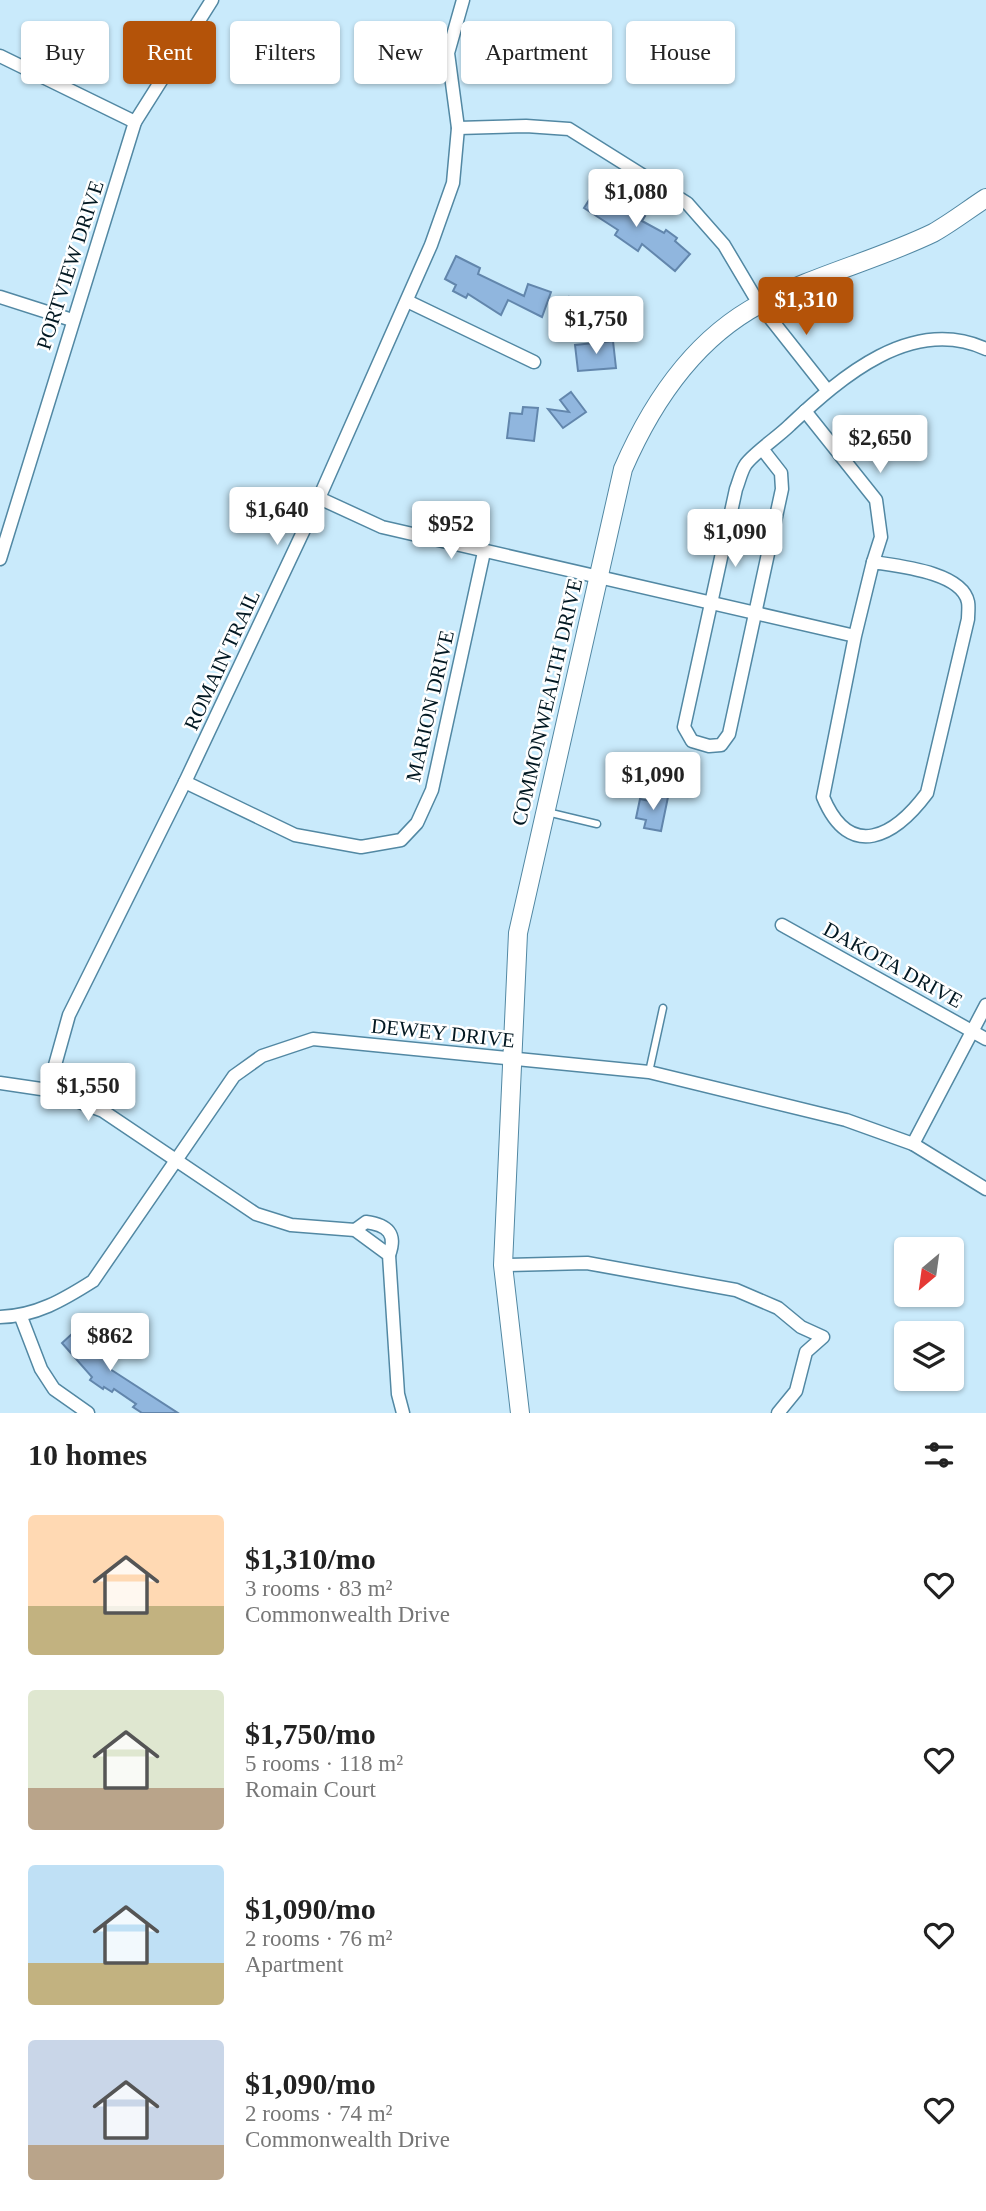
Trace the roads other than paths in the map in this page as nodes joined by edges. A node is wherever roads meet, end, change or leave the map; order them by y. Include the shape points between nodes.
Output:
1 (212, 0) edge
2 (463, 0) edge
3 (0, 56) edge
4 (135, 122) junction
5 (458, 128) junction
6 (986, 198) edge
7 (0, 297) edge
8 (407, 301) junction
9 (759, 304) junction
10 (72, 320) junction
11 (986, 349) edge
12 (534, 362) dead end
13 (827, 390) junction
14 (805, 411) junction
15 (763, 450) junction
16 (318, 498) junction
17 (0, 506) edge
18 (14, 510) junction
19 (484, 552) junction
20 (0, 559) edge
21 (873, 562) junction
22 (598, 575) junction
23 (710, 604) junction
24 (754, 613) junction
25 (855, 636) junction
26 (186, 782) junction
27 (545, 812) junction
28 (597, 824) dead end
29 (782, 925) dead end
30 (986, 1005) edge
31 (663, 1008) dead end
32 (972, 1031) junction
33 (986, 1039) edge
34 (514, 1059) junction
35 (649, 1072) junction
36 (0, 1083) edge
37 (48, 1090) junction
38 (913, 1144) junction
39 (175, 1161) junction
40 (986, 1189) edge
41 (355, 1230) junction
42 (388, 1255) junction
43 (503, 1265) junction
44 (0, 1317) edge
45 (21, 1317) junction
46 (88, 1413) edge
47 (404, 1413) edge
48 (520, 1413) edge
49 (778, 1413) edge

1 - 4 street, PORTVIEW DRIVE
2 - 5 street, ROMAIN TRAIL via 448,53
3 - 4 street
4 - 10 street, PORTVIEW DRIVE
5 - 8 street, ROMAIN TRAIL via 453,183
5 - 9 street via 569,130 687,203 724,245
6 - 9 street, COMMONWEALTH DRIVE via 934,232
7 - 10 street
8 - 12 street
8 - 16 street, ROMAIN TRAIL
9 - 13 street
9 - 22 street, COMMONWEALTH DRIVE via 683,367 643,424 624,469
10 - 18 street, PORTVIEW DRIVE
11 - 13 street via 966,339 914,341 872,359
13 - 14 street
14 - 15 street
14 - 21 street via 876,500 881,537
15 - 23 street via 746,464 736,489
15 - 24 street via 781,473 782,489
16 - 19 street via 382,527
16 - 26 street, ROMAIN TRAIL
17 - 18 street
18 - 20 street, PORTVIEW DRIVE
19 - 22 street
19 - 26 street, MARION DRIVE via 432,790 417,823 401,840 361,847 295,835
21 - 25 street
21 - 25 street via 926,572 957,584 968,600 968,619 927,793 911,815 886,834 864,837 832,820 823,797
22 - 23 street
22 - 27 street, COMMONWEALTH DRIVE
23 - 24 street
23 - 24 street via 684,727 691,741 709,746 721,745 729,734
24 - 25 street
26 - 37 street, ROMAIN TRAIL via 69,1015
27 - 28 lane
27 - 34 street, COMMONWEALTH DRIVE via 518,933
29 - 32 street, DAKOTA DRIVE
30 - 32 street
31 - 35 lane
32 - 33 street, DAKOTA DRIVE
32 - 38 street
34 - 35 street, DEWEY DRIVE
34 - 39 street, DEWEY DRIVE via 313,1039 262,1056 234,1076
34 - 43 street, COMMONWEALTH DRIVE
35 - 38 street, DEWEY DRIVE via 846,1120
36 - 37 street
37 - 39 street via 103,1111
38 - 40 street, DEWEY DRIVE
39 - 41 street via 256,1214 292,1225
39 - 45 street, DEWEY DRIVE via 93,1281 59,1303
41 - 42 street
41 - 42 street via 366,1222 381,1224 392,1233 394,1243
42 - 47 street via 398,1394
43 - 48 street, COMMONWEALTH DRIVE
43 - 49 street via 587,1264 736,1290 778,1308 801,1327 823,1337 806,1352 796,1391
44 - 45 street, DEWEY DRIVE
45 - 46 street via 54,1390

